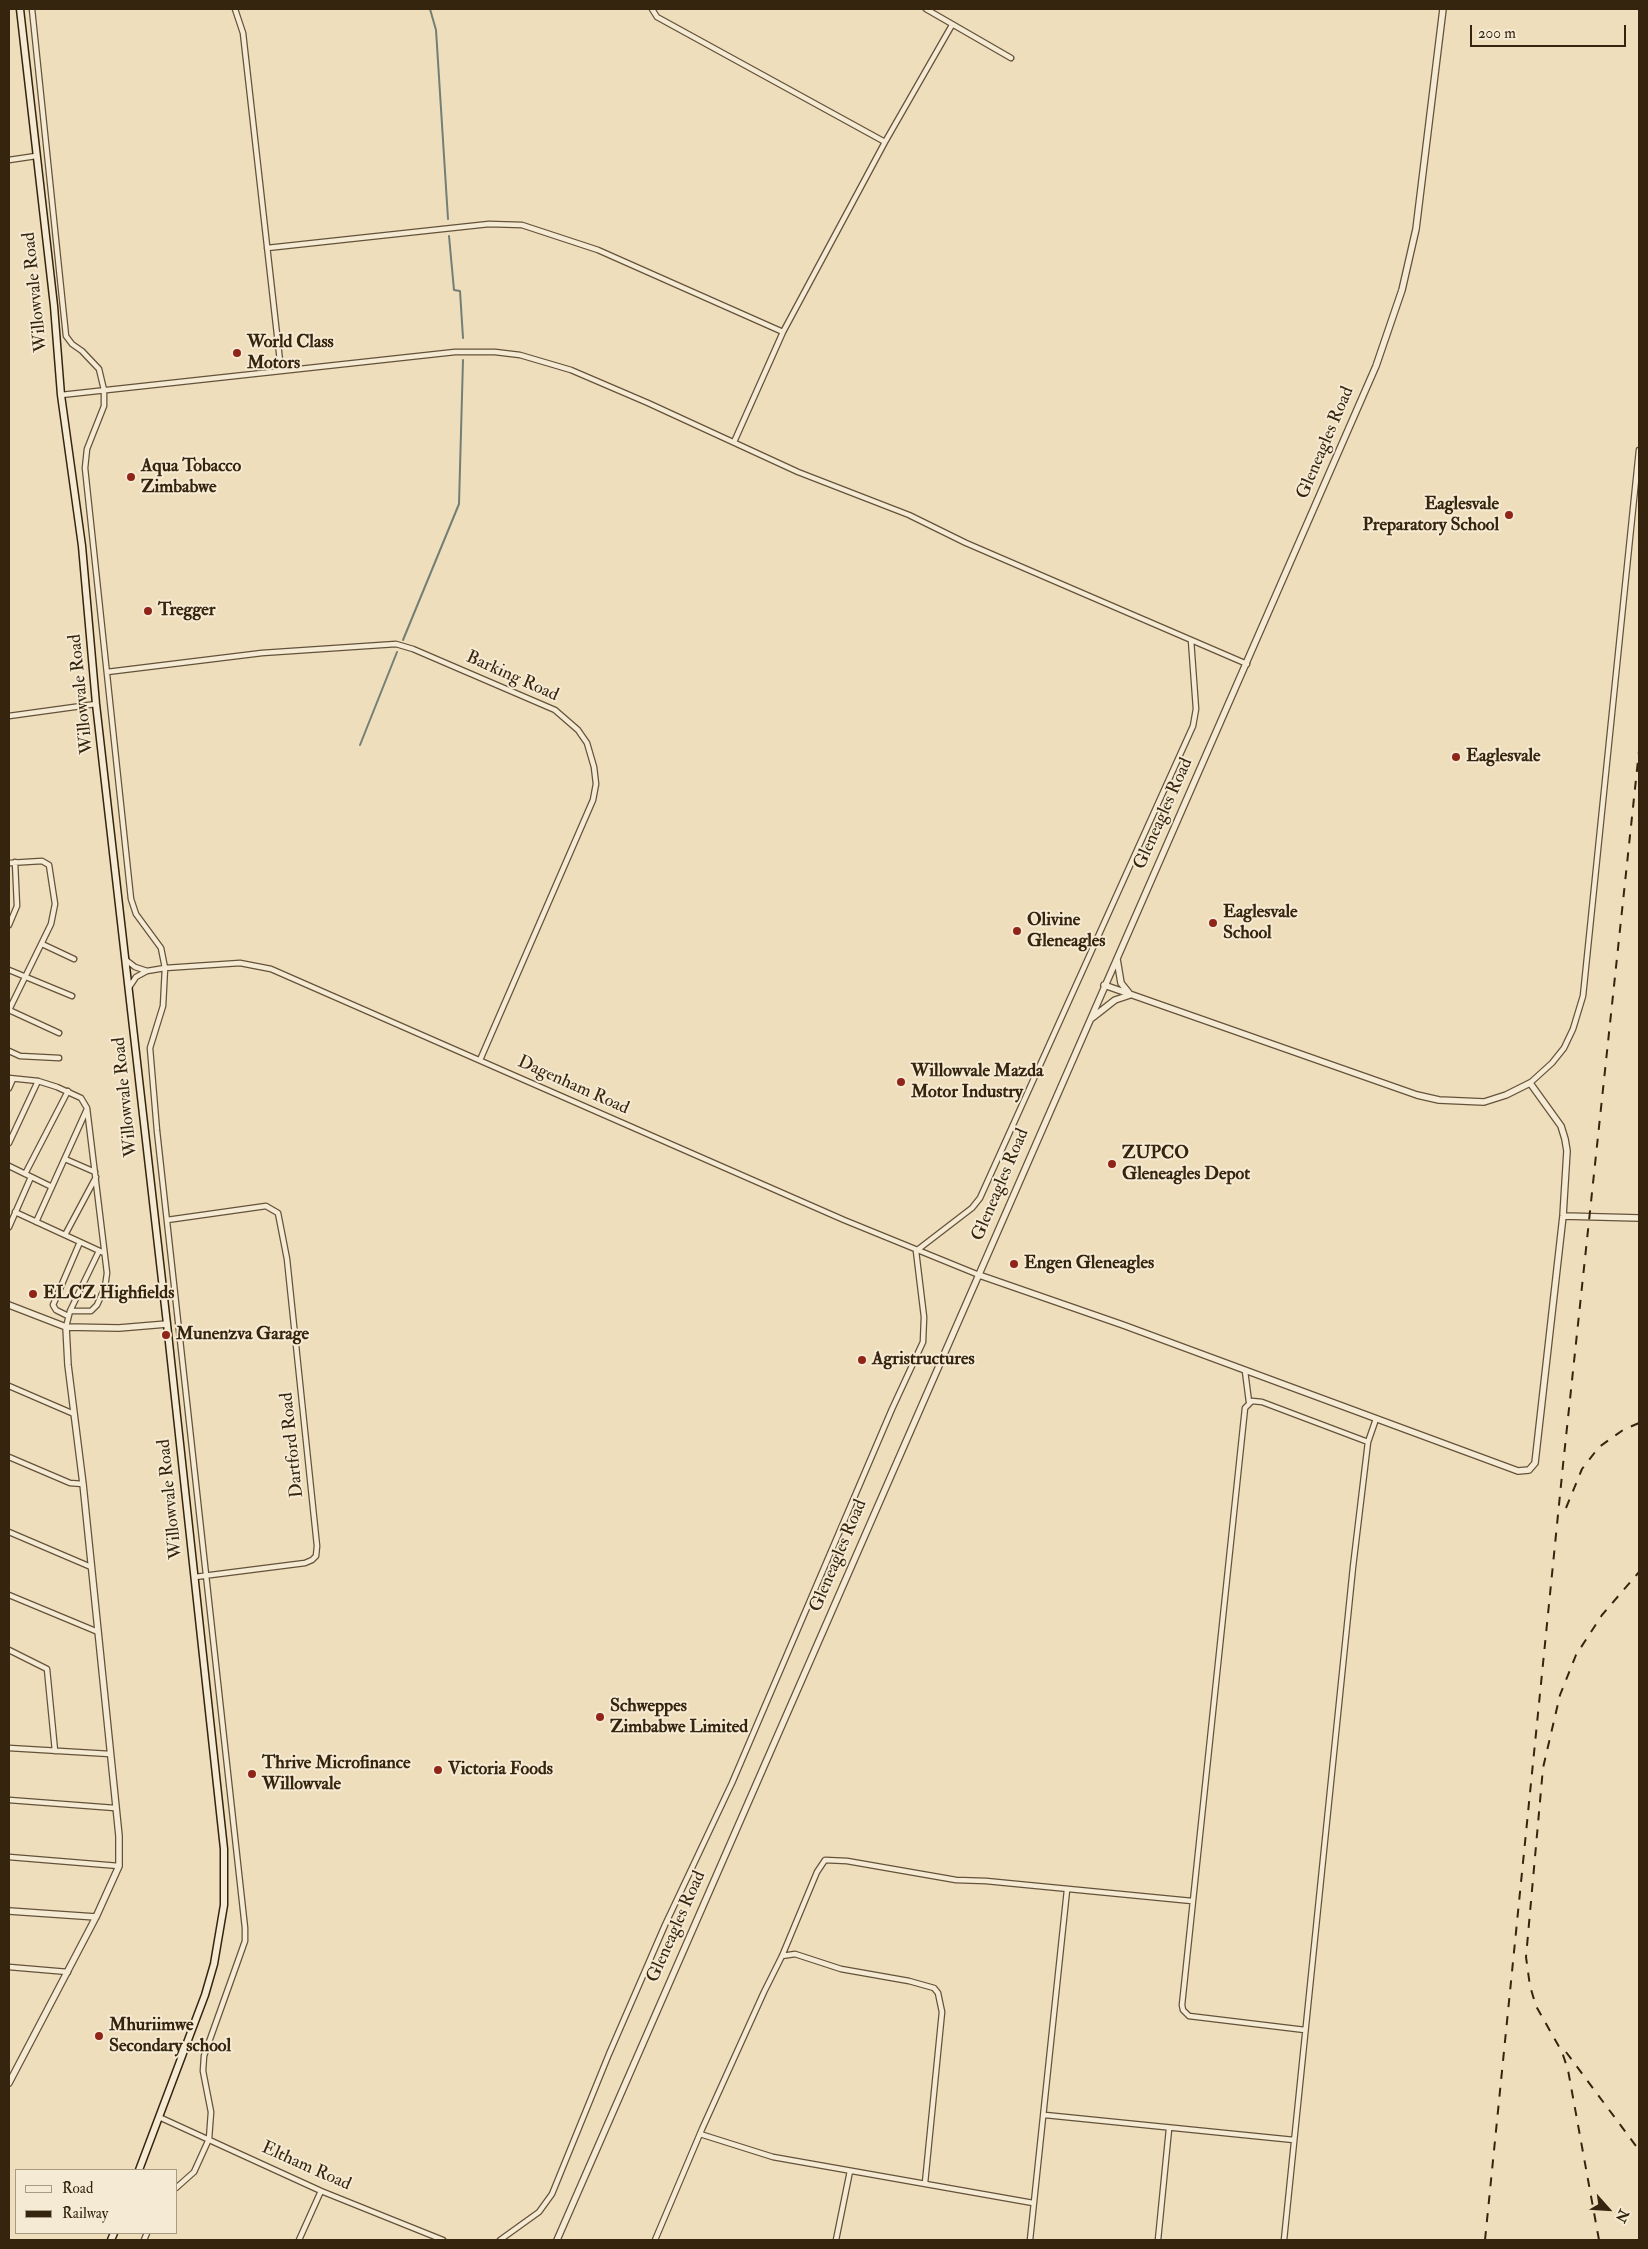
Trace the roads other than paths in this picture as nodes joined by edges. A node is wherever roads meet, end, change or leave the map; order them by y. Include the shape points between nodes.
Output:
1 (20, 9) edge
2 (32, 9) edge
3 (234, 9) edge
4 (652, 9) edge
5 (926, 9) edge
6 (1443, 9) edge
7 (952, 25) junction
8 (1011, 58) dead end
9 (885, 142) junction
10 (36, 156) junction
11 (9, 160) edge
12 (267, 248) junction
13 (783, 332) junction
14 (281, 370) junction
15 (104, 390) junction
16 (61, 395) junction
17 (734, 442) junction
18 (1639, 450) edge
19 (1191, 640) junction
20 (1247, 664) junction
21 (107, 672) junction
22 (96, 704) junction
23 (9, 716) edge
24 (12, 863) edge
25 (9, 925) edge
26 (42, 944) junction
27 (1117, 956) junction
28 (74, 959) dead end
29 (126, 960) junction
30 (165, 968) junction
31 (9, 970) edge
32 (147, 971) junction
33 (26, 978) junction
34 (130, 986) junction
35 (1104, 986) junction
36 (1130, 995) junction
37 (72, 996) dead end
38 (1090, 1020) junction
39 (59, 1034) dead end
40 (9, 1051) edge
41 (59, 1058) dead end
42 (480, 1060) junction
43 (11, 1079) edge
44 (38, 1081) junction
45 (1530, 1083) junction
46 (9, 1088) edge
47 (68, 1091) junction
48 (87, 1108) junction
49 (9, 1143) edge
50 (65, 1159) junction
51 (9, 1167) edge
52 (26, 1174) junction
53 (95, 1175) junction
54 (32, 1177) junction
55 (52, 1187) junction
56 (15, 1212) junction
57 (1563, 1216) junction
58 (1639, 1218) edge
59 (168, 1220) junction
60 (36, 1222) junction
61 (9, 1228) edge
62 (65, 1235) junction
63 (80, 1242) junction
64 (916, 1251) junction
65 (101, 1252) junction
66 (979, 1275) junction
67 (9, 1305) edge
68 (69, 1314) junction
69 (167, 1324) junction
70 (66, 1327) junction
71 (1246, 1371) junction
72 (9, 1386) edge
73 (1249, 1402) junction
74 (74, 1414) junction
75 (1376, 1419) junction
76 (1368, 1442) junction
77 (9, 1457) edge
78 (83, 1484) junction
79 (9, 1532) edge
80 (91, 1567) junction
81 (206, 1575) junction
82 (195, 1577) junction
83 (9, 1595) edge
84 (98, 1632) junction
85 (9, 1650) edge
86 (9, 1748) edge
87 (55, 1751) junction
88 (110, 1754) junction
89 (9, 1800) edge
90 (115, 1808) junction
91 (9, 1858) edge
92 (120, 1866) junction
93 (1067, 1890) junction
94 (1192, 1901) junction
95 (9, 1911) edge
96 (96, 1917) junction
97 (782, 1956) junction
98 (9, 1967) edge
99 (68, 1972) junction
100 (1305, 2030) junction
101 (9, 2083) edge
102 (1045, 2115) junction
103 (159, 2117) junction
104 (1169, 2129) junction
105 (700, 2134) junction
106 (209, 2139) junction
107 (1294, 2140) junction
108 (139, 2169) edge
109 (850, 2171) junction
110 (925, 2183) junction
111 (178, 2186) edge
112 (321, 2191) junction
113 (1033, 2203) junction
114 (300, 2240) edge
115 (443, 2240) edge
116 (500, 2240) edge
117 (557, 2240) edge
118 (655, 2240) edge
119 (836, 2240) edge
120 (1030, 2240) edge
121 (1158, 2240) edge
122 (1284, 2240) edge

1 - 10 main road, Willowvale Road
2 - 15 street via 66,336 99,369
3 - 12 street via 243,33
4 - 9 street via 663,20
5 - 7 street
6 - 20 street, Gleneagles Road via 1419,209 1402,290 1376,366
7 - 8 street
7 - 9 street
9 - 13 street
10 - 11 street
10 - 16 main road, Willowvale Road
12 - 13 street via 489,224 522,225 623,260
12 - 14 street
13 - 17 street
14 - 15 street
14 - 17 street via 455,352 520,355 571,370
15 - 16 street
15 - 21 street via 104,406 87,449 85,468
16 - 22 main road, Willowvale Road via 82,546
17 - 19 street via 798,472 909,515
18 - 45 street via 1583,996 1564,1048
19 - 20 street
19 - 64 street via 1196,709 1193,726 980,1198 972,1208
20 - 27 street, Gleneagles Road
21 - 30 street via 131,899 136,914 161,948
21 - 42 street, Barking Road via 262,653 396,644 555,710 578,730 587,743 594,767 596,784 593,800
22 - 23 street
22 - 29 main road, Willowvale Road
24 - 25 street via 16,906
24 - 26 street via 42,861 51,868 55,911
26 - 28 street
26 - 33 street
27 - 35 street, Gleneagles Road
27 - 36 street via 1120,983
29 - 32 street
29 - 34 main road, Willowvale Road
30 - 32 street, Dagenham Road
30 - 42 street, Dagenham Road via 240,963 271,969
30 - 59 street via 163,1006 150,1048
31 - 33 street
32 - 34 street via 136,977
33 - 37 street
33 - 39 street via 9,1010
34 - 69 main road, Willowvale Road
35 - 36 street
35 - 38 street, Gleneagles Road
36 - 38 street via 1115,1000
36 - 45 street via 1439,1100 1484,1102
38 - 66 street, Gleneagles Road
40 - 41 street via 20,1056
42 - 64 street, Dagenham Road
43 - 44 street
43 - 46 street
44 - 47 street
44 - 49 street
45 - 57 street via 1557,1120 1566,1139
47 - 48 street via 84,1101
47 - 52 street
48 - 50 street
48 - 53 street
50 - 53 street
50 - 55 street
51 - 52 street
52 - 54 street
53 - 62 street
53 - 65 street
54 - 55 street
54 - 56 street
55 - 60 street
56 - 60 street
56 - 61 street
57 - 58 street
57 - 75 street via 1537,1458 1531,1469 1518,1471
59 - 81 street
59 - 81 street, Dartford Road via 266,1206 275,1209 281,1219 287,1259 317,1552 312,1560 294,1566
60 - 62 street
62 - 63 street
63 - 65 street
63 - 68 street via 53,1305 54,1309
64 - 66 street, Dagenham Road
64 - 116 street via 924,1317 923,1342 732,1783 626,2014 552,2194 539,2212
65 - 68 street
65 - 68 street via 106,1274 105,1288 97,1305 91,1311
66 - 71 street
66 - 117 street, Gleneagles Road
67 - 70 street
68 - 70 street
69 - 70 street
69 - 82 main road, Willowvale Road
70 - 74 street
71 - 73 street
71 - 75 street
72 - 74 street
73 - 76 street via 1262,1402
73 - 94 street via 1243,1415
74 - 78 street
75 - 76 street
76 - 100 street
77 - 78 street via 70,1484
78 - 80 street
79 - 80 street
80 - 84 street
81 - 82 street, Dartford Road
81 - 106 street via 245,1928 240,1958 204,2056 203,2071 211,2112
82 - 103 main road, Willowvale Road via 224,1849 224,1905 205,1995
83 - 84 street
84 - 88 street
85 - 87 street via 47,1669
86 - 87 street
87 - 88 street
88 - 90 street
89 - 90 street
90 - 92 street
91 - 92 street
92 - 96 street
93 - 94 street
93 - 97 street via 956,1880 825,1860
93 - 102 street
94 - 100 street via 1182,2005 1185,2014
95 - 96 street
96 - 99 street
97 - 105 street
97 - 110 street via 796,1954 841,1968 909,1981 938,1992 942,2012
98 - 99 street
99 - 101 street
100 - 107 street
102 - 104 street
102 - 113 street
103 - 106 street, Eltham Road
103 - 108 main road, Willowvale Road
104 - 107 street
104 - 121 street
105 - 109 street via 758,2153
105 - 118 street
106 - 111 street via 194,2172
106 - 112 street, Eltham Road
107 - 122 street
109 - 110 street
109 - 119 street
110 - 113 street
112 - 114 street
112 - 115 street, Eltham Road
113 - 120 street

